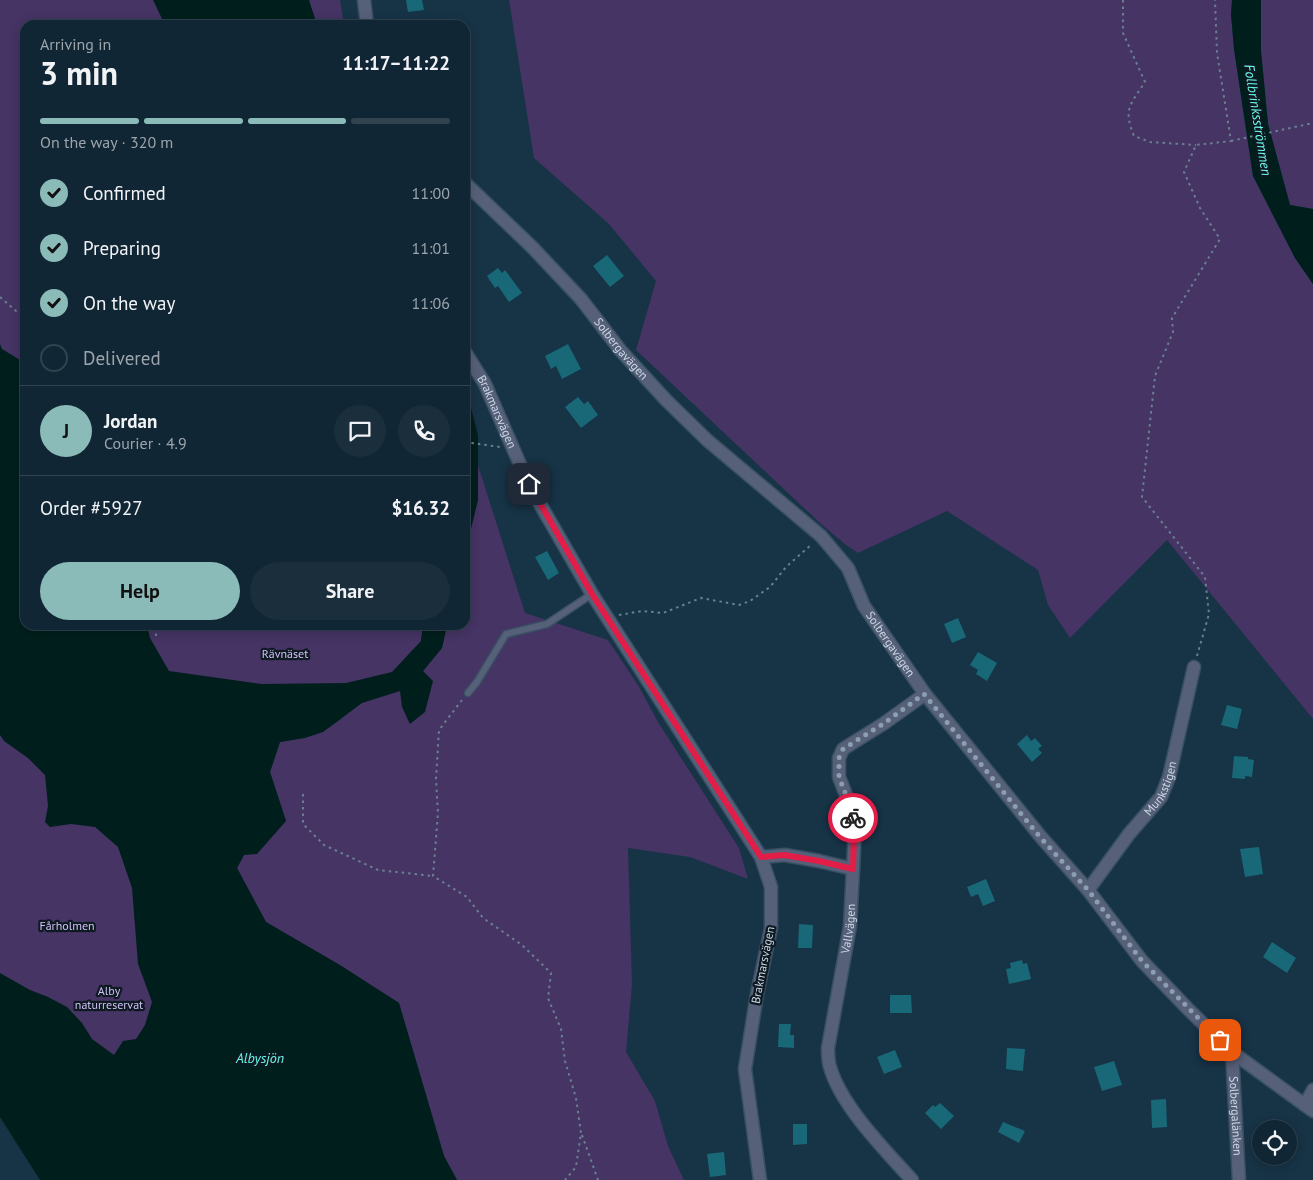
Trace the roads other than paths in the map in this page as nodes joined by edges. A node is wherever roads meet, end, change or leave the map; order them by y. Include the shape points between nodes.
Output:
1 (364, 0) edge
2 (366, 20) edge
3 (470, 188) edge
4 (470, 360) edge
5 (592, 594) junction
6 (1194, 667) road end
7 (468, 693) road end
8 (924, 694) junction
9 (761, 857) junction
10 (853, 869) junction
11 (1088, 890) junction
12 (1232, 1052) junction
13 (1313, 1090) edge
14 (1309, 1108) edge
15 (760, 1180) edge
16 (912, 1180) edge
17 (1239, 1180) edge

1 - 2 street
3 - 8 street, Solbergavägen via 532,247 666,400 707,440 821,536 848,568 864,606
4 - 5 street, Brakmarsvägen via 485,384 529,484
5 - 7 lane via 547,624 506,634
5 - 9 street, Brakmarsvägen
6 - 11 street, Munkstigen via 1169,777 1161,797
8 - 10 street, Vallvägen via 841,753 839,777 850,805 854,828
8 - 11 street, Solbergavägen via 1040,837
9 - 10 street via 784,855
9 - 15 street, Brakmarsvägen via 771,887 771,928 745,1068
10 - 16 street, Vallvägen via 850,926 828,1048 830,1067 841,1093
11 - 12 street, Solbergavägen via 1142,961
12 - 14 street, Solbergavägen
12 - 17 street, Solbergalänken
13 - 14 street

